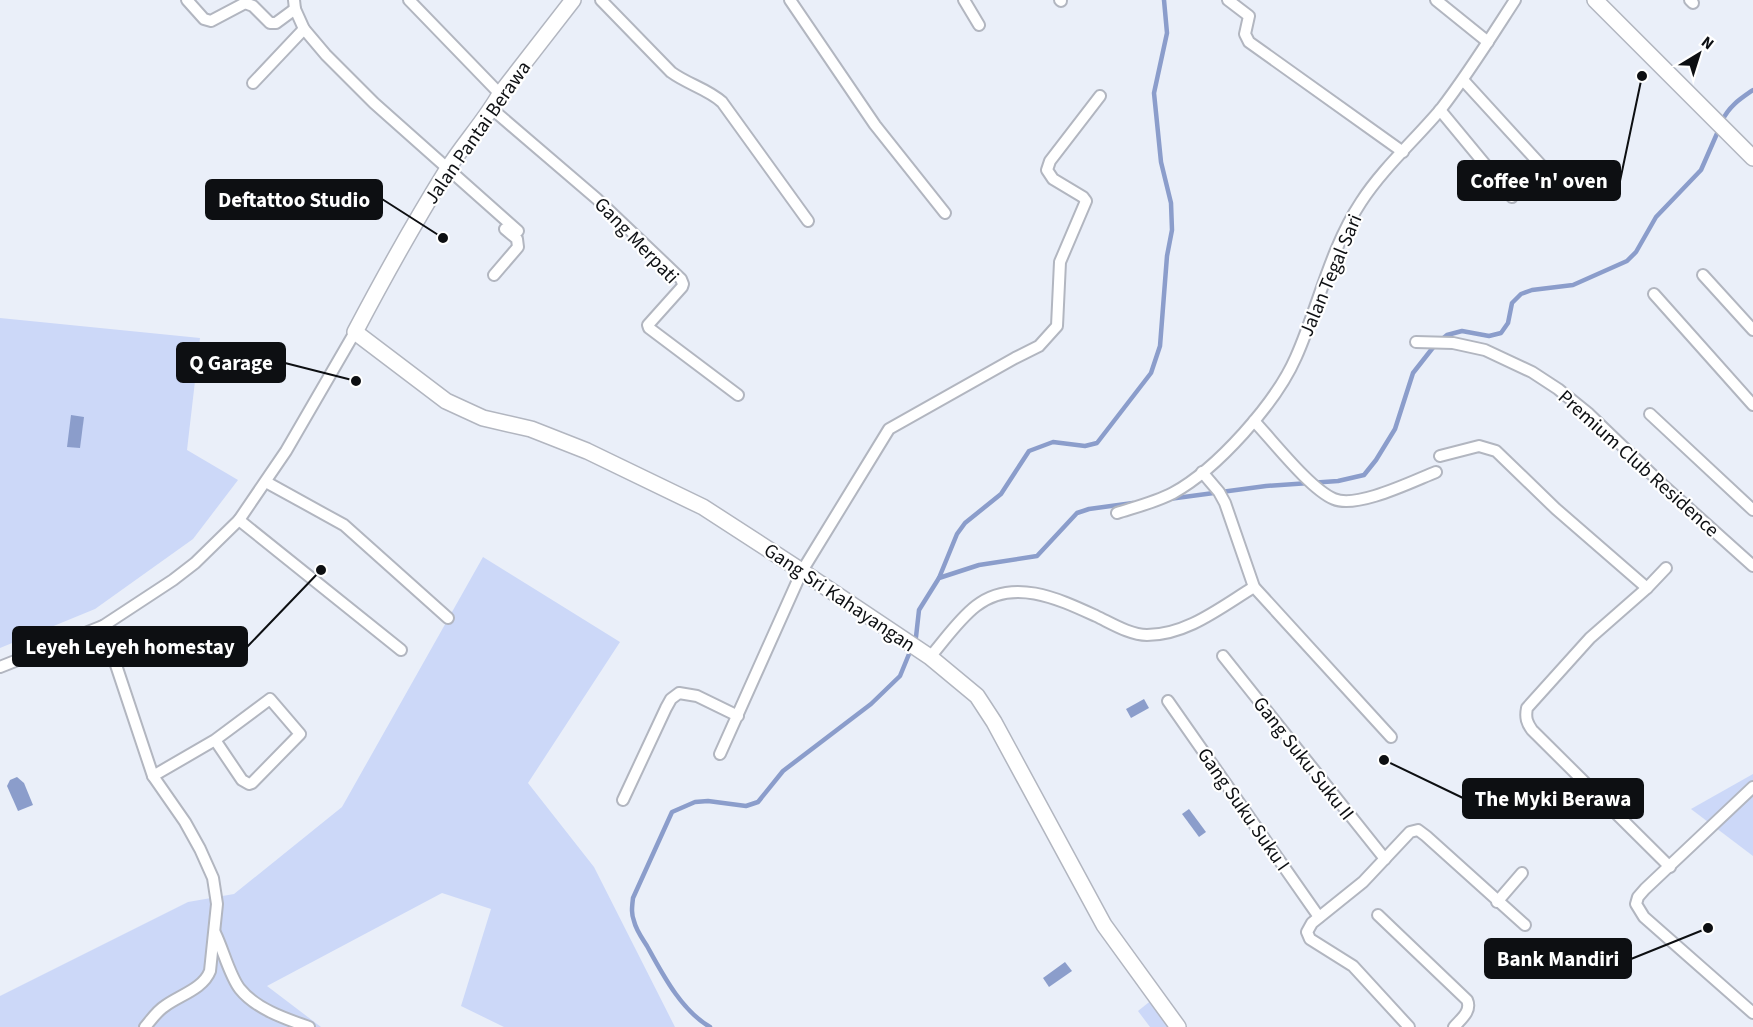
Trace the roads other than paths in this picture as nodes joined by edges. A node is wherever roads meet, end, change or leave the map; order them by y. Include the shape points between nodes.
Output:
1 (187, 0) edge
2 (409, 0) edge
3 (573, 0) edge
4 (601, 0) edge
5 (790, 0) edge
6 (964, 0) edge
7 (1228, 0) edge
8 (1436, 0) edge
9 (1515, 0) edge
10 (1595, 0) edge
11 (295, 5) edge
12 (980, 25) dead end
13 (304, 29) junction
14 (1488, 42) junction
15 (1463, 80) junction
16 (253, 83) dead end
17 (500, 94) junction
18 (1100, 96) dead end
19 (492, 109) junction
20 (1440, 110) junction
21 (1403, 152) junction
22 (1753, 158) edge
23 (446, 172) junction
24 (1549, 174) dead end
25 (1512, 197) dead end
26 (945, 213) dead end
27 (808, 221) dead end
28 (518, 231) dead end
29 (494, 275) dead end
30 (1703, 275) dead end
31 (1654, 294) dead end
32 (1753, 330) edge
33 (355, 332) junction
34 (1416, 342) dead end
35 (738, 395) dead end
36 (1753, 405) edge
37 (1650, 414) dead end
38 (1254, 421) junction
39 (1440, 456) dead end
40 (1202, 472) junction
41 (1436, 472) dead end
42 (266, 482) junction
43 (1753, 510) edge
44 (1117, 513) dead end
45 (240, 520) junction
46 (1753, 566) edge
47 (1666, 568) dead end
48 (802, 571) junction
49 (1254, 587) junction
50 (1647, 588) junction
51 (448, 618) dead end
52 (103, 626) junction
53 (401, 650) dead end
54 (1223, 656) dead end
55 (930, 657) junction
56 (0, 667) edge
57 (1168, 700) dead end
58 (738, 716) junction
59 (1391, 737) dead end
60 (215, 740) junction
61 (720, 754) dead end
62 (153, 776) junction
63 (1753, 787) edge
64 (623, 800) dead end
65 (1385, 859) junction
66 (1670, 867) junction
67 (1522, 873) dead end
68 (1497, 902) junction
69 (1378, 915) dead end
70 (1319, 917) junction
71 (1524, 925) dead end
72 (215, 933) junction
73 (1753, 1013) edge
74 (145, 1027) edge
75 (309, 1027) edge
76 (1178, 1027) edge
77 (1409, 1027) edge
78 (1454, 1027) edge

1 - 11 street via 204,19 211,21 245,3 270,23 276,23
2 - 17 street
3 - 17 street, Jalan Pantai Berawa
4 - 27 street via 671,72 722,102
5 - 26 street via 875,125
6 - 12 street
7 - 21 street via 1249,15 1245,34 1249,42
8 - 14 street
9 - 14 street, Jalan Tegal Sari
10 - 22 street
11 - 13 street
13 - 16 street
13 - 23 street
14 - 15 street, Jalan Tegal Sari
15 - 20 street, Jalan Tegal Sari
15 - 24 street
17 - 19 street, Jalan Pantai Berawa
18 - 48 street via 1047,170 1053,179 1086,201 1060,262 1057,326 1039,346 889,429
19 - 23 street, Jalan Pantai Berawa
19 - 35 street, Gang Merpati via 597,199 681,279 682,287 649,328
20 - 21 street, Jalan Tegal Sari
20 - 25 street
21 - 38 street, Jalan Tegal Sari via 1350,220 1293,364
23 - 28 street
23 - 29 street via 519,243
23 - 33 street, Jalan Pantai Berawa via 402,242
30 - 32 street
31 - 36 street
33 - 42 street, Jalan Pantai Berawa
33 - 48 street, Gang Sri Kahayangan via 446,401 483,418 531,429 608,461 703,507
34 - 46 street, Premium Club Residence via 1485,350 1558,389
37 - 43 street
38 - 40 street, Jalan Tegal Sari
38 - 41 street via 1308,480 1335,500 1372,498
39 - 50 street via 1479,446 1496,451
40 - 44 street, Jalan Tegal Sari via 1165,497
40 - 49 street via 1225,503
42 - 45 street, Jalan Pantai Berawa
42 - 51 street via 344,525
45 - 52 street, Jalan Pantai Berawa via 195,563
45 - 53 street
47 - 50 street
48 - 55 street, Gang Sri Kahayangan
48 - 58 street
49 - 55 street via 1189,627 1144,636 1068,603 1035,592 1013,592 975,607
49 - 59 street
50 - 66 street via 1590,638 1527,708 1525,716 1532,730
52 - 56 street, Jalan Pantai Berawa
52 - 62 street
54 - 65 street, Gang Suku Suku II
55 - 76 street, Gang Sri Kahayangan via 977,696 1104,925
57 - 70 street, Gang Suku Suku I
58 - 61 street
58 - 64 street via 697,696 674,695
60 - 60 street via 242,780 249,784 300,734 270,699
60 - 62 street
62 - 72 street via 185,822 213,878 217,904
63 - 66 street
65 - 68 street via 1414,830 1426,836
65 - 70 street
66 - 73 street via 1638,897 1638,909
67 - 68 street
68 - 71 street
69 - 78 street via 1467,1000 1468,1010
70 - 77 street via 1307,932 1310,939 1353,966
72 - 74 street via 208,977 162,1008
72 - 75 street via 239,989 287,1020

